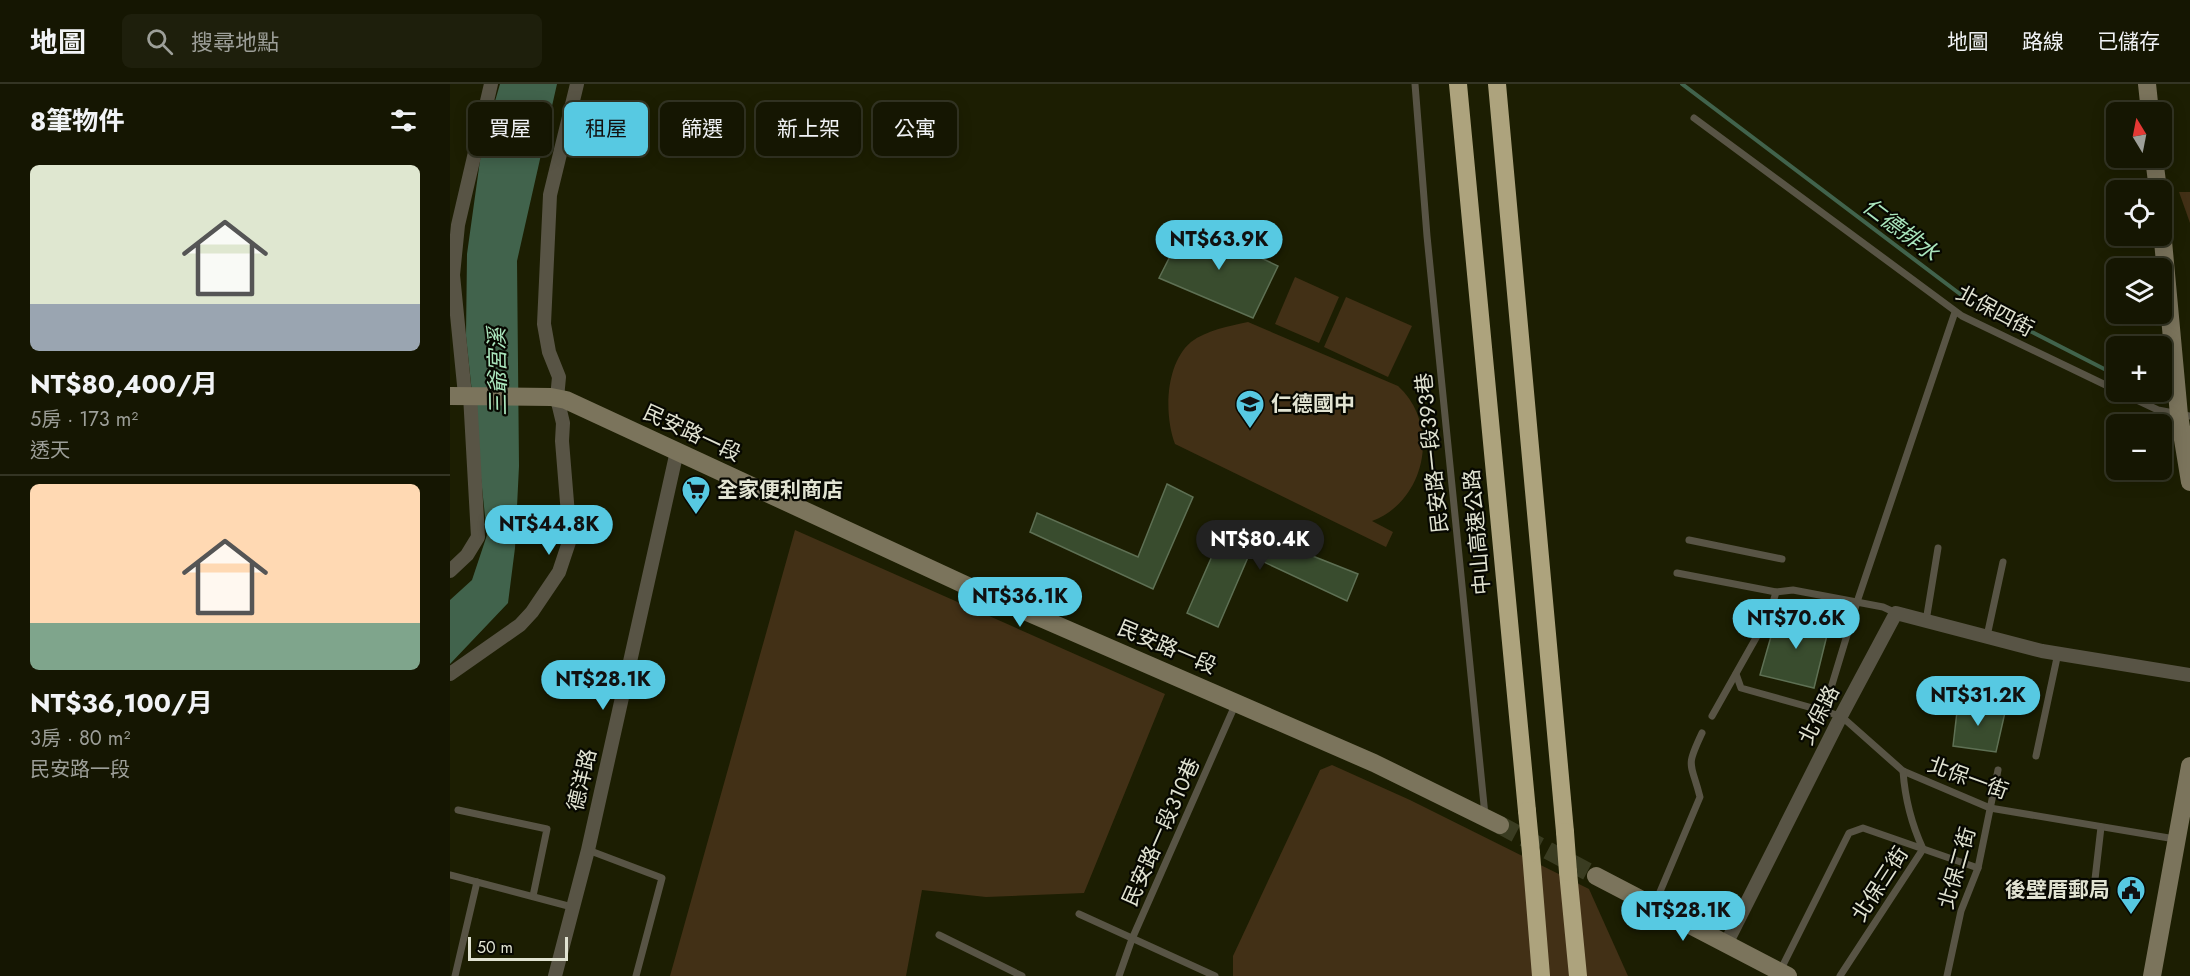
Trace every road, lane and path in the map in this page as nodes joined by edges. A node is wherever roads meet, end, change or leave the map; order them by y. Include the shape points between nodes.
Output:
1 (491, 84) edge
2 (577, 84) edge
3 (1415, 84) edge
4 (1458, 84) edge
5 (1497, 84) edge
6 (2147, 84) edge
7 (2149, 102) edge
8 (1694, 118) dead end
9 (2164, 246) edge
10 (1955, 312) junction
11 (2106, 385) edge
12 (466, 395) edge
13 (554, 398) junction
14 (2141, 402) edge
15 (2185, 415) edge
16 (677, 451) junction
17 (2190, 482) edge
18 (1689, 540) dead end
19 (1938, 548) dead end
20 (1782, 559) dead end
21 (2003, 562) dead end
22 (450, 572) edge
23 (1677, 573) dead end
24 (1776, 592) junction
25 (1857, 602) junction
26 (1896, 613) junction
27 (1926, 621) junction
28 (1987, 636) junction
29 (2058, 653) junction
30 (450, 674) edge
31 (1736, 674) junction
32 (2190, 675) edge
33 (1237, 702) junction
34 (1824, 711) junction
35 (1712, 716) dead end
36 (1841, 716) junction
37 (1702, 733) dead end
38 (2036, 756) dead end
39 (2190, 766) edge
40 (1998, 770) dead end
41 (1903, 771) junction
42 (2187, 804) edge
43 (1989, 808) junction
44 (458, 810) dead end
45 (1492, 821) joint
46 (2102, 827) junction
47 (2176, 839) junction
48 (1923, 849) junction
49 (588, 850) junction
50 (1978, 868) junction
51 (450, 875) edge
52 (1596, 876) tunnel mouth
53 (477, 882) junction
54 (2094, 888) dead end
55 (533, 896) junction
56 (1653, 906) junction
57 (572, 907) junction
58 (1079, 914) dead end
59 (939, 935) dead end
60 (1132, 939) junction
61 (1726, 944) junction
62 (1784, 974) edge
63 (455, 976) edge
64 (555, 976) edge
65 (636, 976) edge
66 (1023, 976) edge
67 (1119, 976) edge
68 (1215, 976) edge
69 (1541, 976) edge
70 (1578, 976) edge
71 (1840, 976) edge
72 (1947, 976) edge
73 (2152, 976) edge

1 - 12 street via 458,225 453,275
2 - 13 street via 550,195 544,324 559,378
3 - 45 lane, 民安路一段393巷 via 1427,236
4 - 69 highway, 中山高速公路, bridge
5 - 70 highway, bridge
6 - 7 street
8 - 10 lane, 北保四街
9 - 15 street via 2176,378
10 - 11 lane, 北保四街
10 - 25 lane
12 - 13 street
12 - 22 street via 477,537 467,555
13 - 16 street, 民安路一段
13 - 30 street via 563,423 570,539 563,562 548,590 520,625
14 - 15 lane, 北保四街
15 - 17 street
16 - 33 street, 民安路一段 via 974,589
16 - 49 street, 德洋路
18 - 20 lane
19 - 27 lane
21 - 28 lane
23 - 24 lane
24 - 25 lane via 1794,590
24 - 31 lane via 1770,613
25 - 26 lane
25 - 34 lane
26 - 27 street
26 - 36 street, 北保路
27 - 28 street
28 - 29 street
29 - 32 street
29 - 38 lane
31 - 34 lane via 1741,688
31 - 35 lane
33 - 45 street, 民安路一段
33 - 60 lane, 民安路一段310巷
34 - 36 lane
36 - 41 lane, 北保一街
36 - 61 street, 北保路
37 - 56 lane via 1690,758 1700,797
39 - 42 street
40 - 43 lane, 北保二街
41 - 43 lane, 北保一街
41 - 48 lane, 北保三街 via 1905,799
42 - 47 street
43 - 46 lane, 北保一街
43 - 50 lane, 北保二街
44 - 55 lane via 547,829
46 - 47 lane, 北保一街
46 - 54 lane
47 - 73 street
48 - 50 lane
48 - 62 lane via 1863,828 1849,833
48 - 71 lane, 北保三街
49 - 57 street, 德洋路
49 - 65 lane via 662,878
50 - 72 lane, 北保二街 via 1962,911
51 - 53 lane
52 - 56 street
53 - 55 lane
53 - 63 lane
55 - 57 lane
56 - 61 street
57 - 64 street, 德洋路
58 - 60 lane
59 - 66 lane
60 - 67 lane, 民安路一段310巷
60 - 68 lane
61 - 62 street

